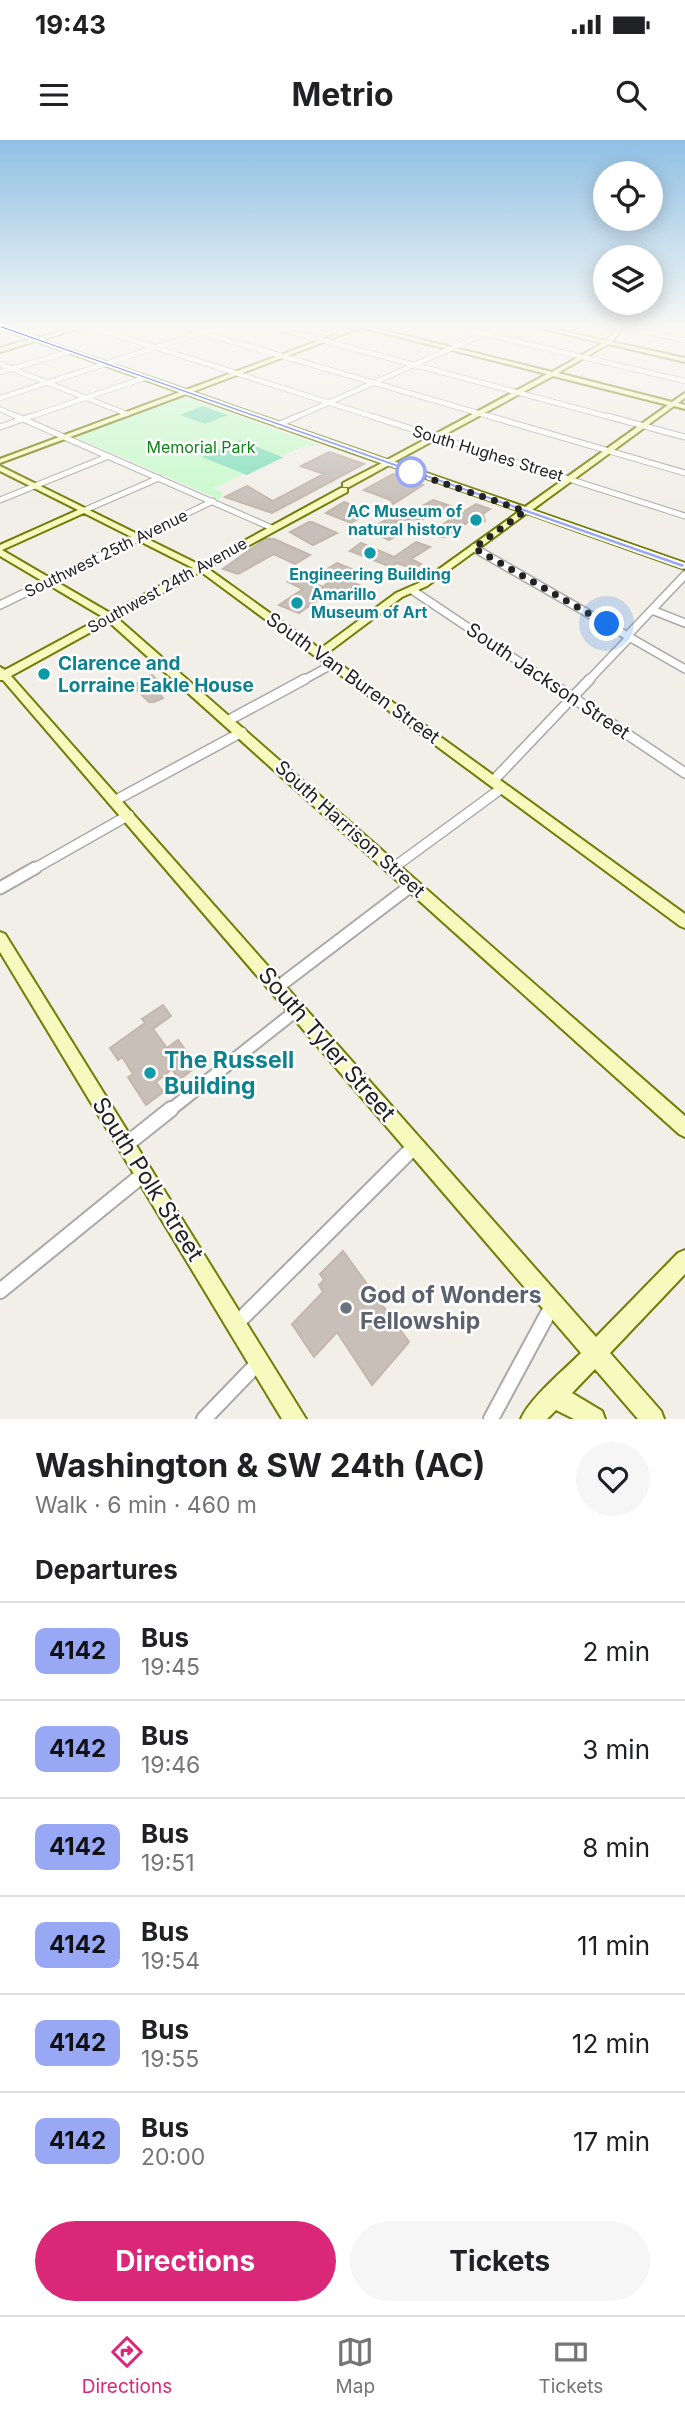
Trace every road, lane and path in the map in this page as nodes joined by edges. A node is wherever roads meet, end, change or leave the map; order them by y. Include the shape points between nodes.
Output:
1 (33, 387) edge
2 (58, 387) edge
3 (119, 387) edge
4 (169, 387) edge
5 (199, 387) edge
6 (280, 387) edge
7 (364, 387) edge
8 (386, 387) edge
9 (496, 387) edge
10 (531, 387) edge
11 (604, 387) edge
12 (185, 392) junction
13 (520, 393) junction
14 (685, 396) edge
15 (0, 398) edge
16 (86, 398) junction
17 (329, 402) junction
18 (673, 404) junction
19 (685, 407) edge
20 (0, 408) edge
21 (127, 414) junction
22 (481, 414) junction
23 (24, 419) junction
24 (278, 425) junction
25 (642, 426) junction
26 (0, 427) edge
27 (65, 437) junction
28 (438, 438) junction
29 (685, 438) edge
30 (607, 451) junction
31 (109, 456) junction
32 (0, 461) edge
33 (389, 464) junction
34 (0, 468) edge
35 (685, 473) edge
36 (159, 478) junction
37 (570, 479) junction
38 (36, 486) junction
39 (0, 500) edge
40 (213, 501) junction
41 (85, 510) junction
42 (525, 511) junction
43 (685, 516) edge
44 (272, 528) junction
45 (139, 537) junction
46 (474, 548) junction
47 (0, 550) edge
48 (685, 566) edge
49 (200, 567) junction
50 (685, 575) edge
51 (50, 581) junction
52 (412, 590) junction
53 (0, 605) edge
54 (652, 610) junction
55 (110, 617) junction
56 (685, 623) edge
57 (628, 636) junction
58 (320, 654) junction
59 (333, 664) junction
60 (685, 669) edge
61 (2, 674) edge
62 (573, 698) junction
63 (229, 720) junction
64 (242, 732) junction
65 (685, 773) edge
66 (498, 785) junction
67 (116, 800) junction
68 (128, 815) junction
69 (393, 867) junction
70 (412, 885) junction
71 (0, 888) edge
72 (685, 922) edge
73 (0, 939) edge
74 (278, 987) junction
75 (297, 1010) junction
76 (685, 1128) edge
77 (127, 1144) junction
78 (414, 1147) junction
79 (145, 1173) junction
80 (685, 1260) edge
81 (0, 1291) edge
82 (553, 1305) junction
83 (237, 1323) junction
84 (596, 1353) junction
85 (260, 1360) junction
86 (551, 1397) junction
87 (204, 1419) edge
88 (295, 1419) edge
89 (492, 1419) edge
90 (532, 1419) edge
91 (594, 1419) edge
92 (653, 1419) edge

1 - 15 street
2 - 16 street
3 - 16 street
4 - 12 main road
5 - 12 main road
6 - 17 street, South Hughes Street
7 - 17 street
8 - 22 street
9 - 13 street
10 - 13 main road, Southwest 24th Avenue
11 - 18 street
12 - 21 main road
12 - 24 main road
13 - 22 main road, Southwest 24th Avenue
13 - 25 street
14 - 18 main road
16 - 21 street
16 - 23 street
17 - 24 street
17 - 28 street, South Hughes Street
18 - 19 street
18 - 25 main road
20 - 23 street
21 - 27 main road
22 - 28 main road, Southwest 24th Avenue
22 - 30 street
23 - 26 street
23 - 27 street
24 - 33 main road
25 - 29 street
25 - 30 main road
27 - 31 street
27 - 32 main road
28 - 33 main road, Southwest 24th Avenue
28 - 37 street, South Hughes Street
30 - 35 street
30 - 37 main road
31 - 36 street
31 - 38 street
33 - 42 main road
33 - 44 main road, Southwest 24th Avenue
34 - 38 street, South Van Buren Street
36 - 40 street
36 - 41 street
37 - 42 main road
37 - 43 street, South Hughes Street
38 - 39 street
38 - 41 street, South Van Buren Street
40 - 44 street
40 - 45 street, Southwest 25th Avenue
41 - 45 main road, South Van Buren Street
41 - 47 main road
42 - 46 main road
42 - 48 main road
44 - 49 street, Southwest 24th Avenue
45 - 49 main road, South Van Buren Street
45 - 51 street, Southwest 25th Avenue
46 - 52 main road
46 - 57 street
47 - 51 main road, South Harrison Street
49 - 55 street, Southwest 24th Avenue
49 - 58 main road, South Van Buren Street
50 - 54 street
51 - 53 street, Southwest 25th Avenue
51 - 55 main road, South Harrison Street
52 - 58 main road
52 - 62 street, South Jackson Street
54 - 56 street
54 - 57 street
55 - 61 street, Southwest 24th Avenue
55 - 63 main road, South Harrison Street
57 - 60 street
57 - 62 street
58 - 59 main road, South Van Buren Street
59 - 63 street
59 - 66 main road, South Van Buren Street
61 - 67 main road, South Tyler Street
62 - 65 street, South Jackson Street
62 - 66 street
63 - 64 main road, South Harrison Street
64 - 67 street
64 - 69 main road, South Harrison Street
66 - 69 street
66 - 72 main road, South Van Buren Street
67 - 68 main road, South Tyler Street
68 - 71 street
68 - 74 main road, South Tyler Street
69 - 70 main road, South Harrison Street
70 - 74 street
70 - 76 main road, South Harrison Street
73 - 77 street, South Polk Street
74 - 75 main road, South Tyler Street
75 - 77 street
75 - 78 main road, South Tyler Street
77 - 79 street, South Polk Street
78 - 82 main road, South Tyler Street
78 - 83 street
79 - 81 street
79 - 83 street, South Polk Street
80 - 84 main road
82 - 84 main road, South Tyler Street
82 - 89 street
83 - 85 street, South Polk Street
84 - 86 main road
84 - 92 main road, South Tyler Street
85 - 87 street
85 - 88 street, South Polk Street
86 - 90 main road
86 - 91 main road

